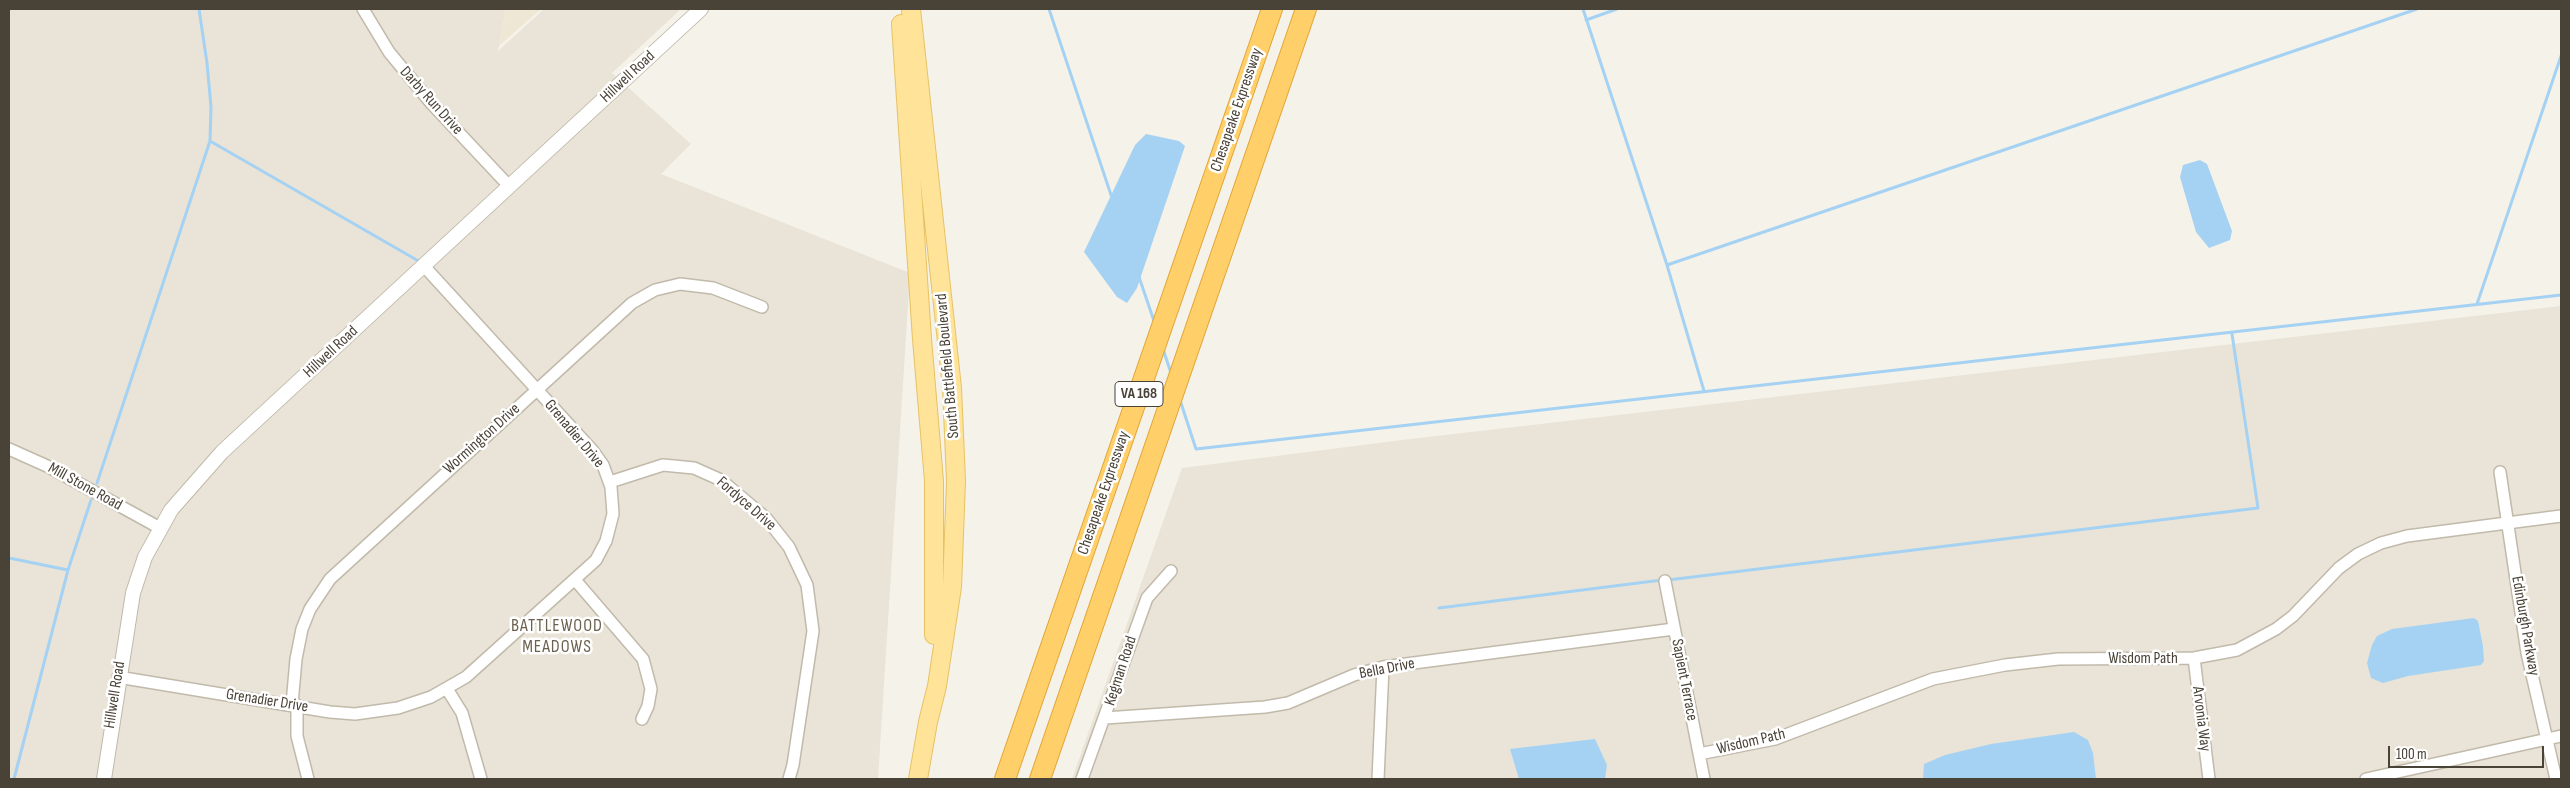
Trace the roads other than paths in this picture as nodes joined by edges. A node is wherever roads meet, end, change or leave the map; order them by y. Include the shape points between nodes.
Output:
1 (362, 9) edge
2 (701, 9) edge
3 (900, 9) edge
4 (911, 9) edge
5 (1272, 9) edge
6 (1306, 9) edge
7 (509, 186) junction
8 (423, 265) junction
9 (762, 307) dead end
10 (537, 389) junction
11 (9, 449) edge
12 (2500, 472) dead end
13 (610, 482) junction
14 (2561, 516) edge
15 (2508, 523) junction
16 (160, 528) junction
17 (1171, 571) dead end
18 (576, 581) junction
19 (1665, 581) dead end
20 (1674, 629) junction
21 (2194, 658) junction
22 (1383, 667) junction
23 (118, 677) junction
24 (447, 689) junction
25 (294, 705) junction
26 (1105, 718) junction
27 (642, 719) dead end
28 (928, 722) junction
29 (2561, 736) edge
30 (2547, 739) junction
31 (1699, 754) junction
32 (104, 779) edge
33 (308, 779) edge
34 (481, 779) edge
35 (789, 779) edge
36 (918, 779) edge
37 (1005, 779) edge
38 (1040, 779) edge
39 (1082, 779) edge
40 (1378, 779) edge
41 (1704, 779) edge
42 (2209, 779) edge
43 (2366, 779) edge
44 (2556, 779) edge

1 - 7 street, Darby Run Drive via 388,52
2 - 7 street, Hillwell Road
3 - 28 main road, South Battlefield Boulevard via 934,481 936,616
4 - 28 main road, South Battlefield Boulevard via 952,388 955,451 952,587 937,686
5 - 37 highway, Chesapeake Expressway / VA 168
6 - 38 highway, Chesapeake Expressway / VA 168
7 - 8 street, Hillwell Road
8 - 10 street, Grenadier Drive
8 - 16 street, Hillwell Road via 222,452 185,492
9 - 10 street, Wormington Drive via 713,288 696,285 673,285 655,290 632,303
10 - 13 street, Grenadier Drive via 593,451
10 - 25 street, Wormington Drive via 330,579 310,609 302,629 296,659
11 - 16 street, Mill Stone Road via 47,466
12 - 15 street, Edinburgh Parkway
13 - 18 street, Grenadier Drive via 613,514 606,541 596,560
13 - 35 street, Fordyce Drive via 663,465 694,468 721,480 766,518 789,548 807,586 813,631
14 - 15 street, Wisdom Path
15 - 21 street, Wisdom Path via 2407,536 2381,543 2339,568 2293,616 2258,641 2237,650
15 - 30 street, Edinburgh Parkway via 2528,653
16 - 23 street, Hillwell Road via 136,579
17 - 26 street, Kegman Road via 1147,598
18 - 24 street, Grenadier Drive
18 - 27 street via 644,659 651,689
19 - 20 street, Sapient Terrace
20 - 22 street, Bella Drive
20 - 31 street, Sapient Terrace
21 - 31 street, Wisdom Path via 2058,659 2005,664 1933,679 1775,739
21 - 42 street, Arvonia Way
22 - 26 street, Bella Drive via 1354,675 1288,703
22 - 40 street
23 - 25 street, Grenadier Drive
23 - 32 street, Hillwell Road
24 - 25 street, Grenadier Drive via 416,703 375,713 330,712
24 - 34 street via 462,713
25 - 33 street via 297,736
26 - 39 street, Kegman Road
28 - 36 main road, South Battlefield Boulevard
29 - 30 street
30 - 43 street
30 - 44 street, Edinburgh Parkway
31 - 41 street, Sapient Terrace

